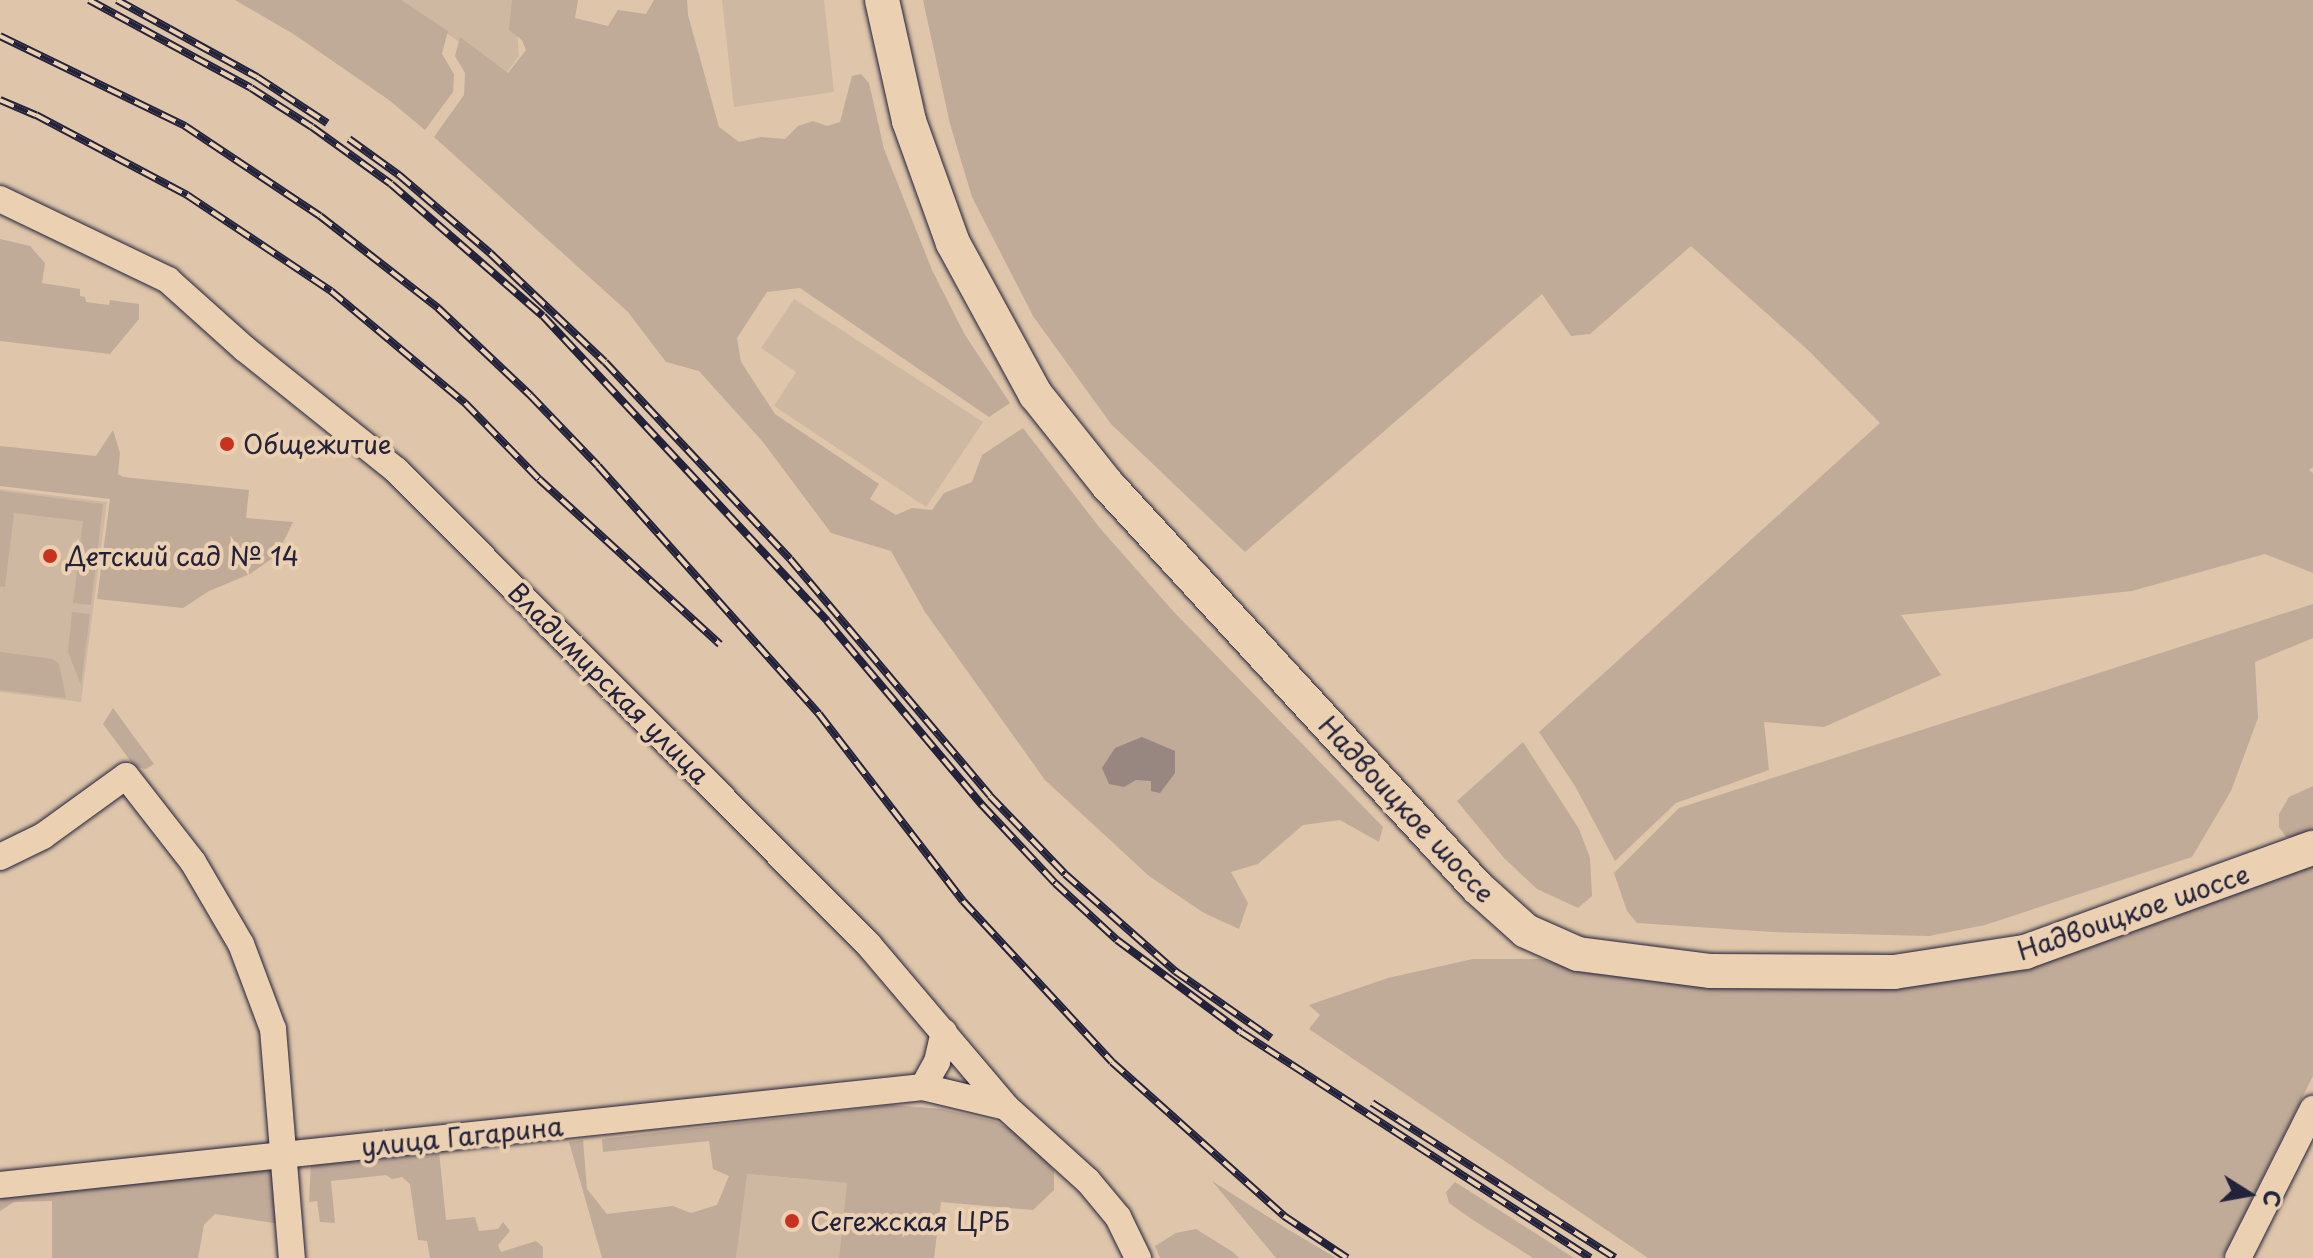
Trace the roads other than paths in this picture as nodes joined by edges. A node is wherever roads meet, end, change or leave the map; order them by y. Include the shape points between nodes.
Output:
1 (882, 0) edge
2 (0, 199) edge
3 (2313, 848) edge
4 (0, 857) edge
5 (944, 1032) junction
6 (923, 1087) junction
7 (1006, 1107) junction
8 (2313, 1109) edge
9 (286, 1154) junction
10 (0, 1185) edge
11 (292, 1258) edge
12 (1138, 1258) edge
13 (2238, 1258) edge

1 - 3 main road, Надвоицкое шоссе via 909,121 953,243 1036,395 1107,484 1477,887 1526,931 1578,954 1711,971 1894,972 2025,952
2 - 5 street, Владимирская улица via 168,280 396,470 868,944
4 - 9 street via 43,836 126,776 193,862 241,944 273,1029
5 - 6 street via 937,1062
5 - 7 street, Владимирская улица
6 - 7 street, улица Гагарина
6 - 9 street, улица Гагарина
7 - 12 street, Владимирская улица via 1088,1181 1118,1217
8 - 13 street
9 - 10 street, улица Гагарина
9 - 11 street

